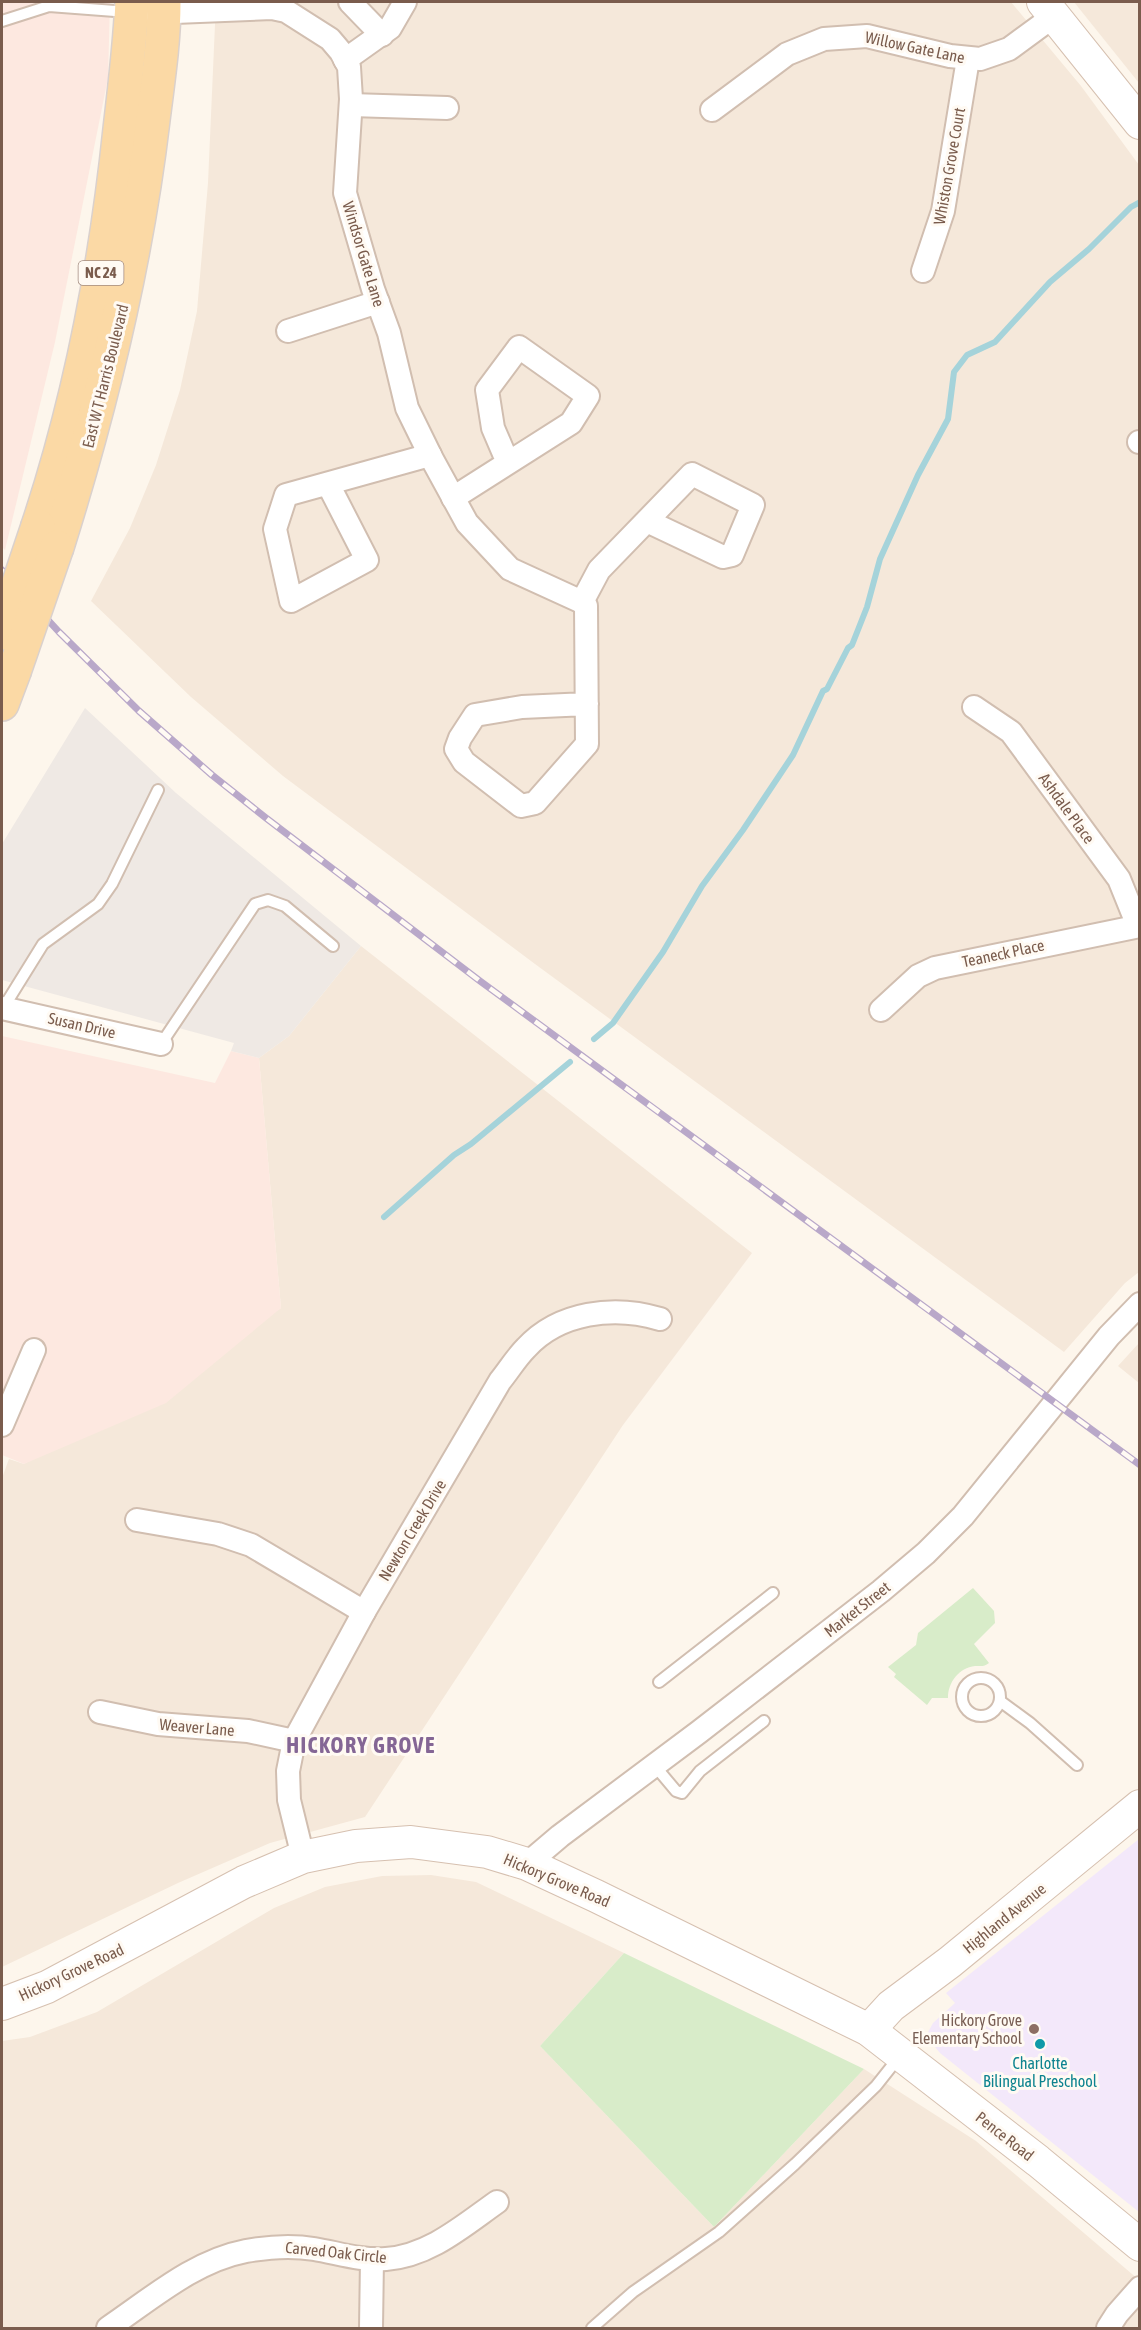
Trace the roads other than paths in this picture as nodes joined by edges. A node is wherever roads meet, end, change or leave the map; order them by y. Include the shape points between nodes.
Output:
1 (350, 2) edge
2 (405, 2) edge
3 (131, 7) edge
4 (164, 7) edge
5 (1048, 9) edge
6 (2, 21) edge
7 (382, 35) junction
8 (968, 59) junction
9 (345, 60) junction
10 (351, 105) junction
11 (447, 108) dead end
12 (712, 110) dead end
13 (1140, 123) edge
14 (923, 271) dead end
15 (378, 302) junction
16 (288, 331) dead end
17 (430, 455) junction
18 (508, 463) junction
19 (328, 484) junction
20 (453, 498) junction
21 (647, 521) dead end
22 (47, 537) junction
23 (582, 602) junction
24 (2, 633) edge
25 (2, 704) edge
26 (587, 704) junction
27 (974, 707) dead end
28 (158, 790) dead end
29 (1139, 926) edge
30 (333, 946) dead end
31 (2, 1009) edge
32 (881, 1010) dead end
33 (161, 1044) joint
34 (1140, 1304) edge
35 (660, 1319) dead end
36 (34, 1350) dead end
37 (2, 1425) edge
38 (137, 1520) dead end
39 (773, 1593) dead end
40 (364, 1612) junction
41 (659, 1682) dead end
42 (1000, 1701) dead end
43 (100, 1712) dead end
44 (764, 1721) dead end
45 (294, 1741) junction
46 (1077, 1765) dead end
47 (655, 1766) junction
48 (1140, 1806) edge
49 (303, 1857) junction
50 (527, 1864) junction
51 (2, 2004) edge
52 (869, 2030) junction
53 (901, 2054) junction
54 (497, 2202) dead end
55 (1140, 2245) edge
56 (372, 2259) junction
57 (1140, 2288) edge
58 (108, 2328) edge
59 (371, 2328) edge
60 (592, 2328) edge
61 (1108, 2328) edge

1 - 7 street
2 - 7 street
3 - 4 street, Windsor Gate Lane
3 - 6 lane via 49,6
3 - 22 main road, East W T Harris Boulevard / NC 24 via 115,171 97,295
4 - 9 street, Windsor Gate Lane via 286,11 330,39
4 - 22 main road, East W T Harris Boulevard / NC 24 via 149,154 124,298 90,437
5 - 8 street, Willow Gate Lane via 1009,50
5 - 13 street
7 - 9 street
8 - 12 street, Willow Gate Lane via 867,36 824,39 787,54
8 - 14 street, Whiston Grove Court via 943,211
9 - 10 street, Windsor Gate Lane via 349,67
10 - 11 street
10 - 15 street, Windsor Gate Lane via 345,193
15 - 16 street
15 - 17 street, Windsor Gate Lane via 407,408
17 - 19 street
17 - 20 street, Windsor Gate Lane
18 - 18 street via 571,423 588,396 519,347 487,390 494,428
18 - 20 street
19 - 19 street via 286,495 275,529 291,601 367,560
20 - 23 street, Windsor Gate Lane via 467,524 510,569
21 - 23 street via 600,570
22 - 24 main road, East W T Harris Boulevard / NC 24, bridge
22 - 25 main road, East W T Harris Boulevard / NC 24, bridge via 14,672
23 - 26 street via 586,606
26 - 26 street via 587,744 535,802 521,806 464,762 456,749 475,716 522,707
27 - 29 street, Ashdale Place via 1011,732 1119,879
28 - 31 lane via 112,884 98,904 43,944
29 - 32 street, Teaneck Place via 935,968 918,976
30 - 33 lane via 285,906 268,900 255,904
31 - 33 street, Susan Drive
34 - 47 street, Market Street via 1109,1336 963,1516 926,1553
35 - 40 street, Newton Creek Drive via 628,1312 592,1313 544,1332 527,1347 501,1381
36 - 37 street
38 - 40 street via 218,1534 251,1545
39 - 41 lane
40 - 45 street, Newton Creek Drive
42 - 46 lane
43 - 45 street, Weaver Lane via 158,1724 248,1731
44 - 47 lane via 700,1772 682,1793
45 - 49 street, Newton Creek Drive via 288,1771 289,1800
47 - 50 street, Market Street
48 - 52 street, Highland Avenue via 891,2006
49 - 50 street, Hickory Grove Road via 356,1846 411,1842 487,1852
49 - 51 street, Hickory Grove Road via 244,1882 47,1987
50 - 52 street, Hickory Grove Road
52 - 53 street, Pence Road
53 - 55 street, Pence Road
53 - 60 lane via 876,2086 719,2232 633,2292
54 - 56 street, Carved Oak Circle via 443,2241 398,2258
56 - 58 street, Carved Oak Circle via 312,2248 244,2252 212,2261 183,2277
56 - 59 street
57 - 61 street

